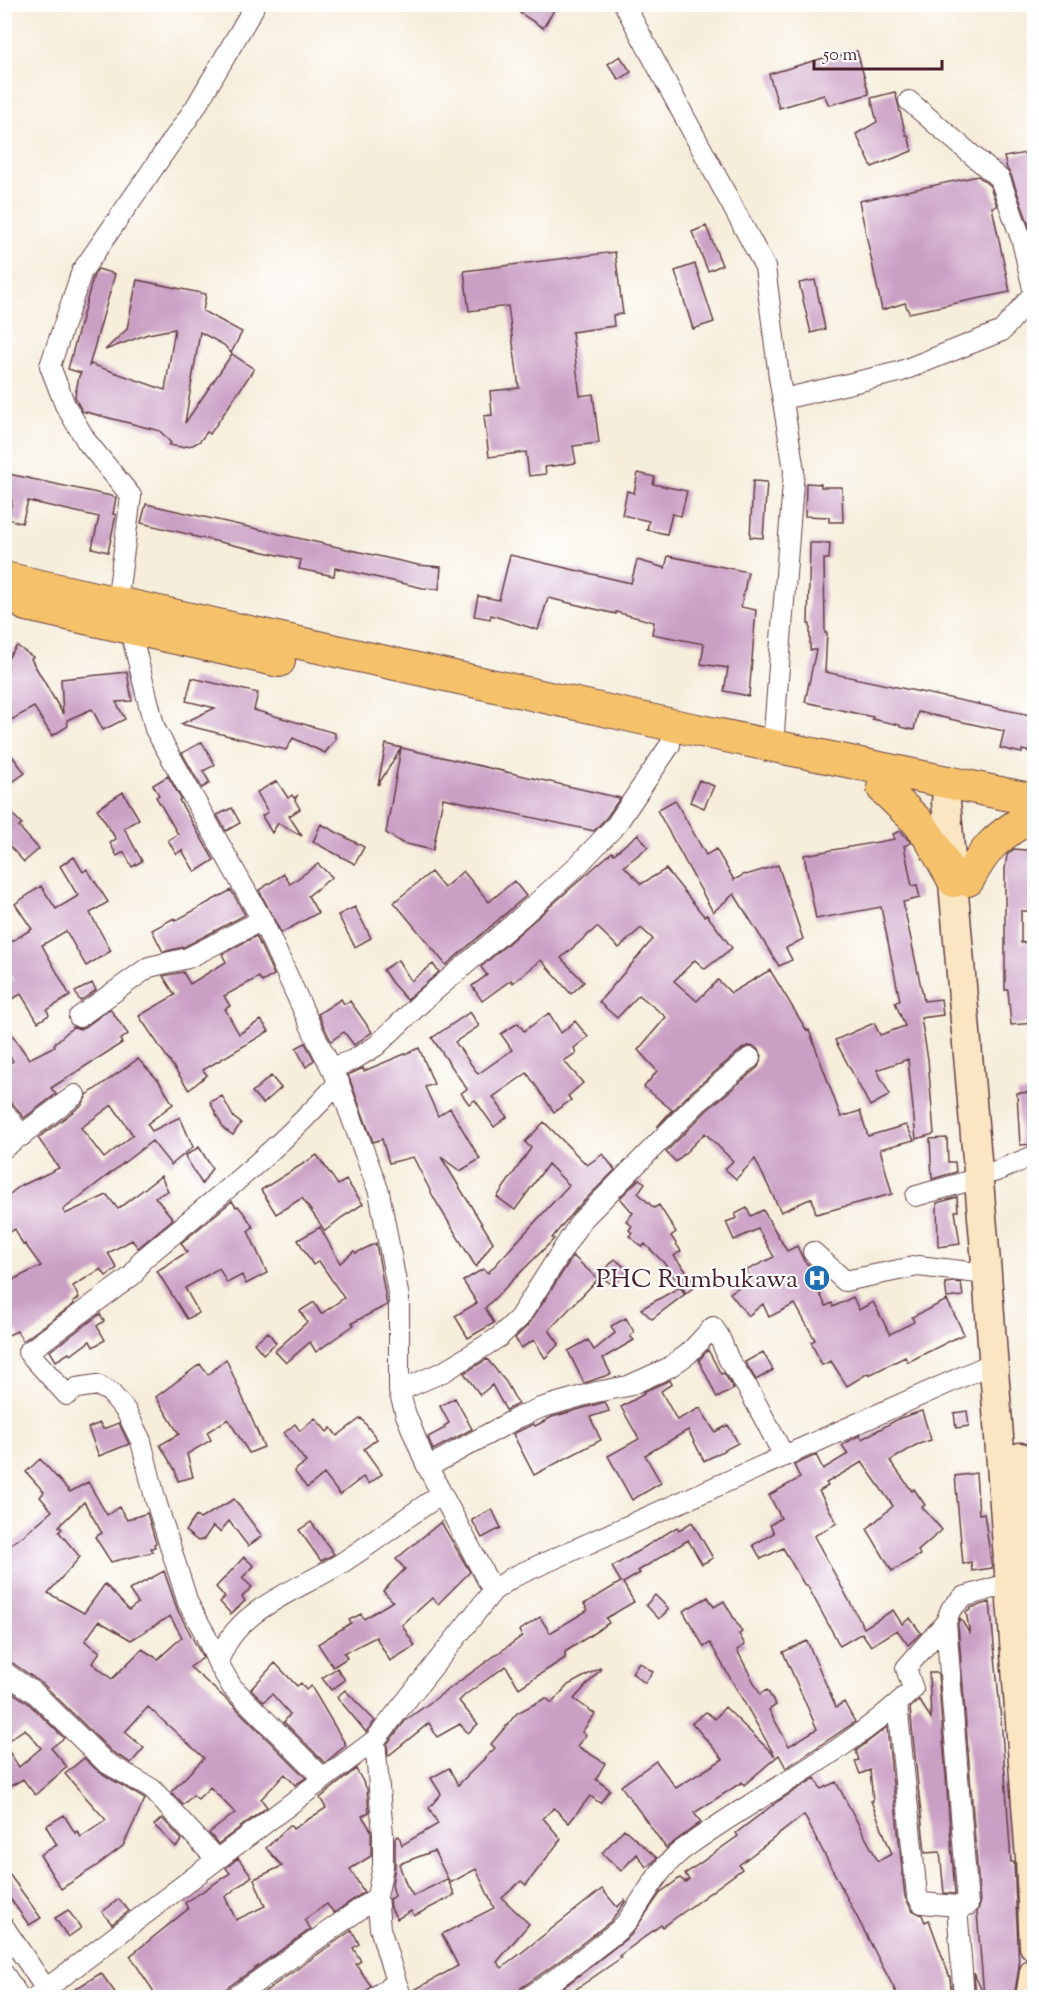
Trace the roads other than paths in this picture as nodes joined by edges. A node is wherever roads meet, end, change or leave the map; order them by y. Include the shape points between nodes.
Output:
1 (250, 4) edge
2 (624, 4) edge
3 (909, 101) dead end
4 (783, 399) junction
5 (4, 578) edge
6 (4, 600) edge
7 (124, 616) junction
8 (670, 745) junction
9 (773, 745) junction
10 (883, 788) junction
11 (957, 794) junction
12 (1032, 813) edge
13 (961, 880) junction
14 (262, 920) junction
15 (79, 1017) dead end
16 (750, 1058) dead end
17 (335, 1075) junction
18 (75, 1095) dead end
19 (4, 1112) edge
20 (22, 1136) junction
21 (4, 1148) edge
22 (1035, 1156) edge
23 (986, 1175) junction
24 (916, 1196) dead end
25 (813, 1251) dead end
26 (987, 1274) junction
27 (993, 1363) junction
28 (399, 1391) junction
29 (784, 1456) junction
30 (428, 1467) junction
31 (442, 1494) junction
32 (1010, 1583) junction
33 (493, 1591) junction
34 (946, 1622) junction
35 (1035, 1622) edge
36 (218, 1663) junction
37 (4, 1672) edge
38 (897, 1704) junction
39 (375, 1740) junction
40 (323, 1778) junction
41 (216, 1859) junction
42 (377, 1897) junction
43 (957, 1906) junction
44 (4, 1927) edge
45 (1035, 1946) edge
46 (1035, 1972) edge
47 (4, 1974) edge
48 (399, 1990) edge
49 (44, 1994) edge
50 (20, 1998) edge
51 (234, 1998) edge
52 (374, 1998) edge
53 (526, 1998) edge
54 (964, 1998) edge
55 (1030, 1998) edge

1 - 7 street via 253,9 195,108 82,271 50,366 65,405 87,442 131,496
2 - 4 street via 765,267
3 - 4 street via 1000,179 1022,241 1034,293 1002,332 898,372
4 - 9 street via 794,470
5 - 7 main road
6 - 7 main road
7 - 8 main road
7 - 9 main road
7 - 14 street via 155,729
8 - 10 main road
8 - 17 street via 616,825 578,865 376,1046
9 - 11 main road
10 - 11 main road
10 - 13 main road via 918,822
11 - 12 main road
11 - 13 main road
12 - 13 main road via 991,844
13 - 23 main road
14 - 15 street via 188,958 150,968
14 - 17 street
16 - 28 street via 698,1102 581,1221 519,1318 499,1337 445,1371
17 - 28 street via 379,1192 399,1298
17 - 36 street via 309,1117 247,1174 142,1260 133,1275 28,1352 67,1395 77,1388 97,1385 110,1392 126,1411 141,1441 188,1603
18 - 20 street
19 - 20 street
20 - 21 street
22 - 23 street
23 - 24 street
23 - 26 main road
23 - 35 main road
25 - 26 street via 844,1281 918,1266
26 - 27 main road
27 - 29 street
27 - 32 main road
28 - 30 street
29 - 30 street via 713,1328 668,1368 628,1386 540,1408
29 - 33 street via 513,1577
30 - 31 street
31 - 33 street
31 - 36 street via 338,1565 276,1598 231,1635
32 - 34 street via 963,1597 951,1609
32 - 45 main road
33 - 39 street
34 - 38 street via 906,1668 914,1689
34 - 43 street via 968,1905
36 - 40 street via 232,1687
37 - 41 street via 36,1694 105,1762 152,1789
38 - 43 street via 917,1895 922,1903
38 - 53 street via 804,1771 679,1852 627,1922
39 - 40 street
39 - 42 street via 383,1866
40 - 41 street
41 - 49 street
42 - 48 street via 380,1928
42 - 51 street
43 - 54 street
44 - 49 street
46 - 55 main road
47 - 50 street
48 - 52 street

